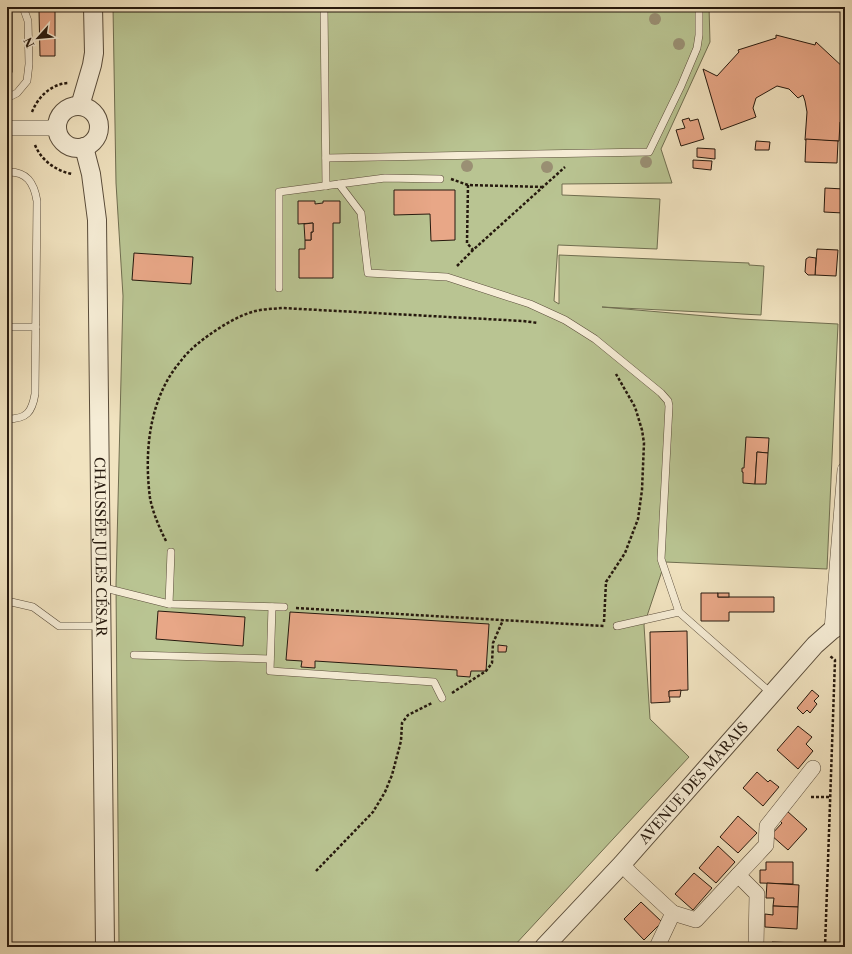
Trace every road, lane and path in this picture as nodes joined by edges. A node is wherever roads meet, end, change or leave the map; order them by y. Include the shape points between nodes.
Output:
1 (23, 7) edge
2 (94, 7) edge
3 (324, 7) edge
4 (699, 7) edge
5 (7, 98) edge
6 (80, 106) junction
7 (7, 128) edge
8 (57, 128) junction
9 (84, 147) junction
10 (579, 154) junction
11 (326, 158) junction
12 (7, 172) edge
13 (440, 179) joint
14 (338, 184) junction
15 (468, 185) junction
16 (326, 186) junction
17 (544, 187) junction
18 (473, 250) junction
19 (447, 277) junction
20 (279, 288) dead end
21 (542, 324) dead end
22 (7, 327) edge
23 (36, 327) junction
24 (616, 374) dead end
25 (7, 419) edge
26 (845, 470) edge
27 (171, 552) joint
28 (101, 587) junction
29 (7, 601) edge
30 (168, 604) junction
31 (272, 607) junction
32 (284, 607) joint
33 (679, 612) junction
34 (504, 620) junction
35 (101, 626) junction
36 (603, 626) junction
37 (617, 626) joint
38 (838, 626) edge
39 (815, 645) junction
40 (134, 655) dead end
41 (270, 659) junction
42 (772, 694) junction
43 (442, 698) junction
44 (813, 768) dead end
45 (622, 864) junction
46 (316, 871) dead end
47 (738, 875) junction
48 (673, 913) junction
49 (104, 947) edge
50 (544, 947) edge
51 (657, 947) edge
52 (756, 947) edge
53 (825, 947) edge

1 - 5 lane via 28,21 27,81 17,93
2 - 6 street via 94,53
3 - 11 lane
4 - 10 lane via 697,48 649,152
6 - 8 street via 64,112 60,116
6 - 9 street via 95,116 99,128 95,140
7 - 8 street
8 - 9 street via 61,140 68,145
9 - 28 street, CHAUSSÉE JULES CÉSAR via 91,174 97,220
10 - 11 lane
10 - 17 path
11 - 16 lane
12 - 23 lane via 23,175 30,180 35,190
13 - 14 lane via 385,178
13 - 15 path via 451,179
14 - 16 lane
14 - 19 lane via 361,213 368,273
15 - 17 path
15 - 18 path via 467,243
16 - 20 lane via 279,192
17 - 18 path
18 - 19 path
19 - 33 lane via 530,304 565,320 596,339 668,401 661,559
21 - 27 path via 282,308 253,312 223,325 194,346 179,363 165,385 149,434 147,464 150,499
22 - 23 lane
23 - 25 lane via 36,394 32,408 25,416
24 - 36 path via 635,407 642,430 642,490 638,519 625,553 606,582
26 - 38 street
27 - 30 lane
28 - 30 lane
28 - 35 street, CHAUSSÉE JULES CÉSAR
29 - 35 lane via 33,608 60,626
30 - 31 lane
31 - 32 lane
31 - 41 lane
32 - 34 path
33 - 37 lane
33 - 42 lane
34 - 36 path
34 - 43 path via 494,643 492,663 486,671
35 - 49 street, CHAUSSÉE JULES CÉSAR
36 - 37 path
38 - 39 street, AVENUE DES MARAIS
39 - 42 street, AVENUE DES MARAIS
39 - 53 path via 835,660
40 - 41 lane
41 - 43 lane via 270,671 434,682
42 - 45 street, AVENUE DES MARAIS
43 - 46 path via 408,715 402,723 401,741 385,792 373,812
44 - 47 street via 767,826 766,845
45 - 48 street
45 - 50 street, AVENUE DES MARAIS
47 - 48 street via 696,920
47 - 52 street via 757,894
48 - 51 street

